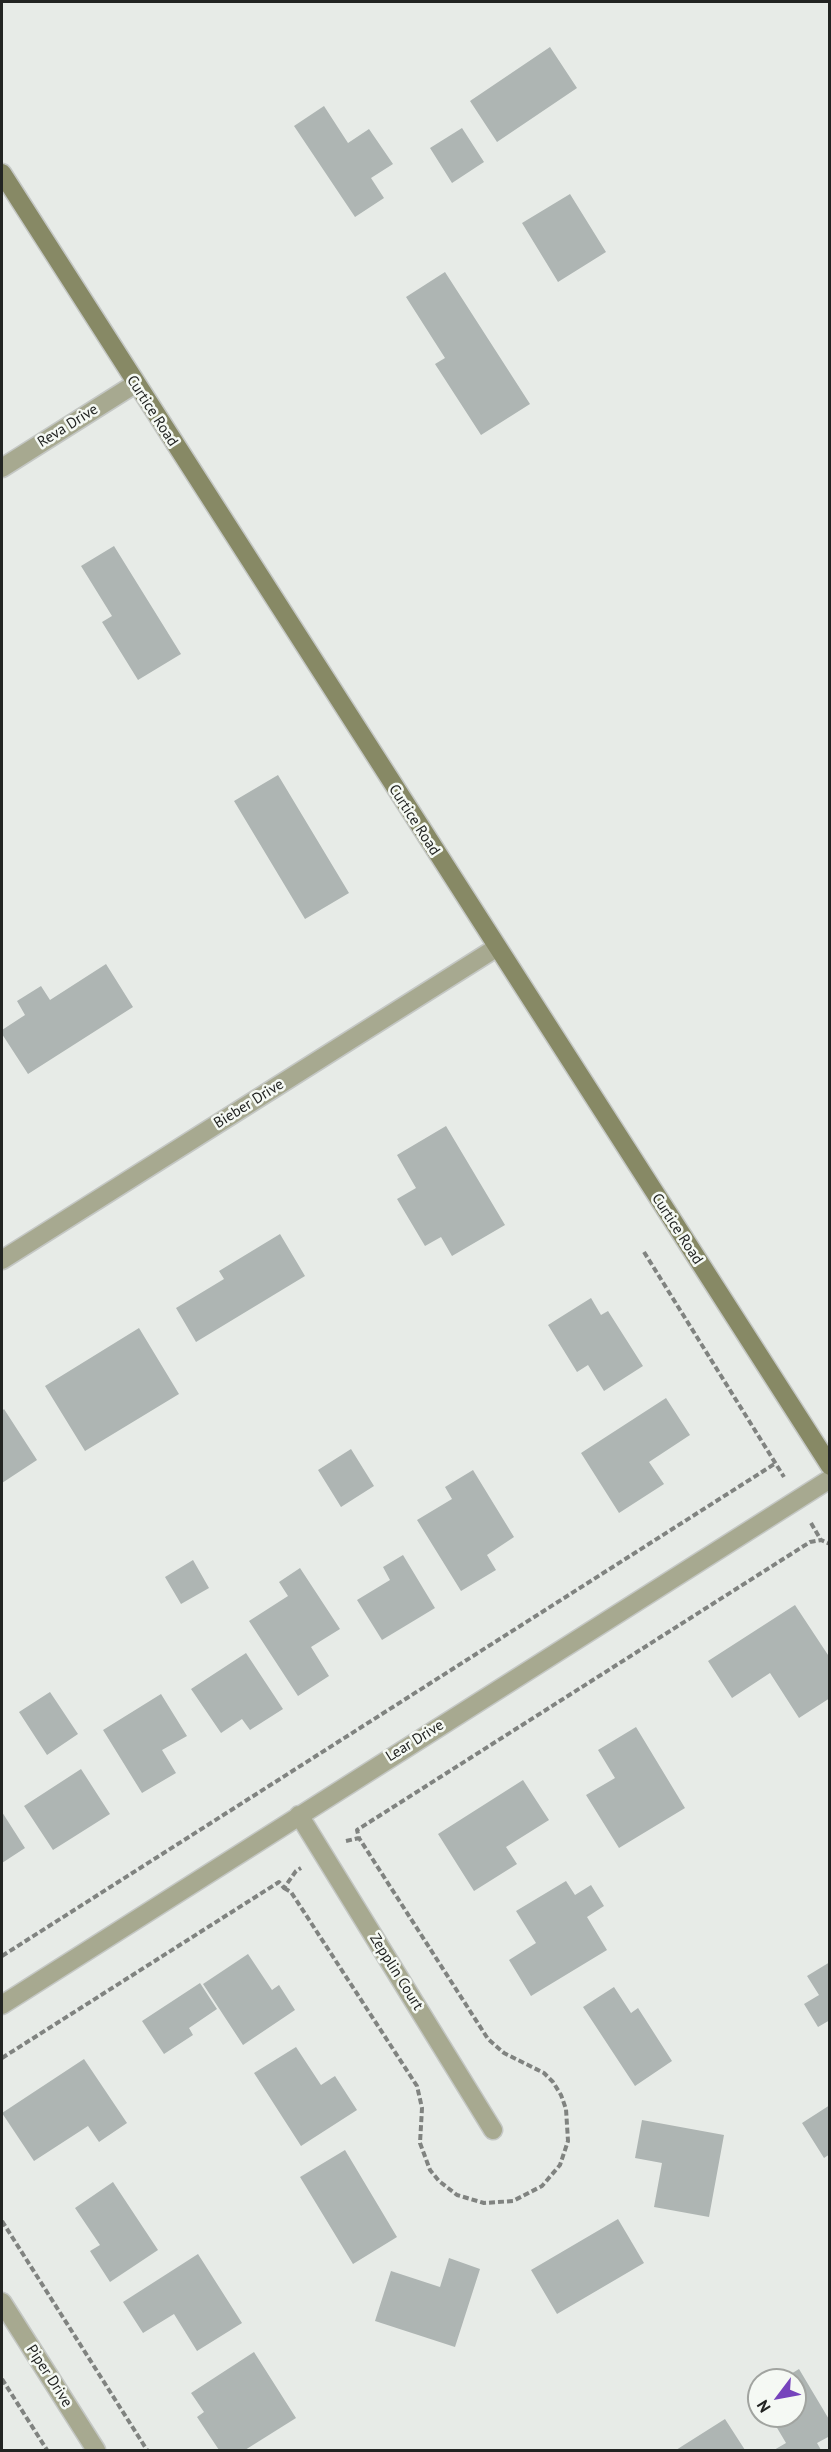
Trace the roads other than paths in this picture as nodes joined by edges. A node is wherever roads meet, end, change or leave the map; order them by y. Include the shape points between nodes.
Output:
1 (2, 173) edge
2 (135, 384) junction
3 (2, 468) edge
4 (496, 948) junction
5 (2, 1260) edge
6 (830, 1466) edge
7 (830, 1479) edge
8 (299, 1815) junction
9 (2, 2005) edge
10 (493, 2130) dead end
11 (2, 2302) edge
12 (96, 2451) edge

1 - 2 street, Curtice Road
2 - 3 street, Reva Drive
2 - 4 street, Curtice Road
4 - 5 street, Bieber Drive
4 - 6 street, Curtice Road
7 - 8 street, Lear Drive
8 - 9 street, Lear Drive
8 - 10 street, Zepplin Court
11 - 12 street, Piper Drive

